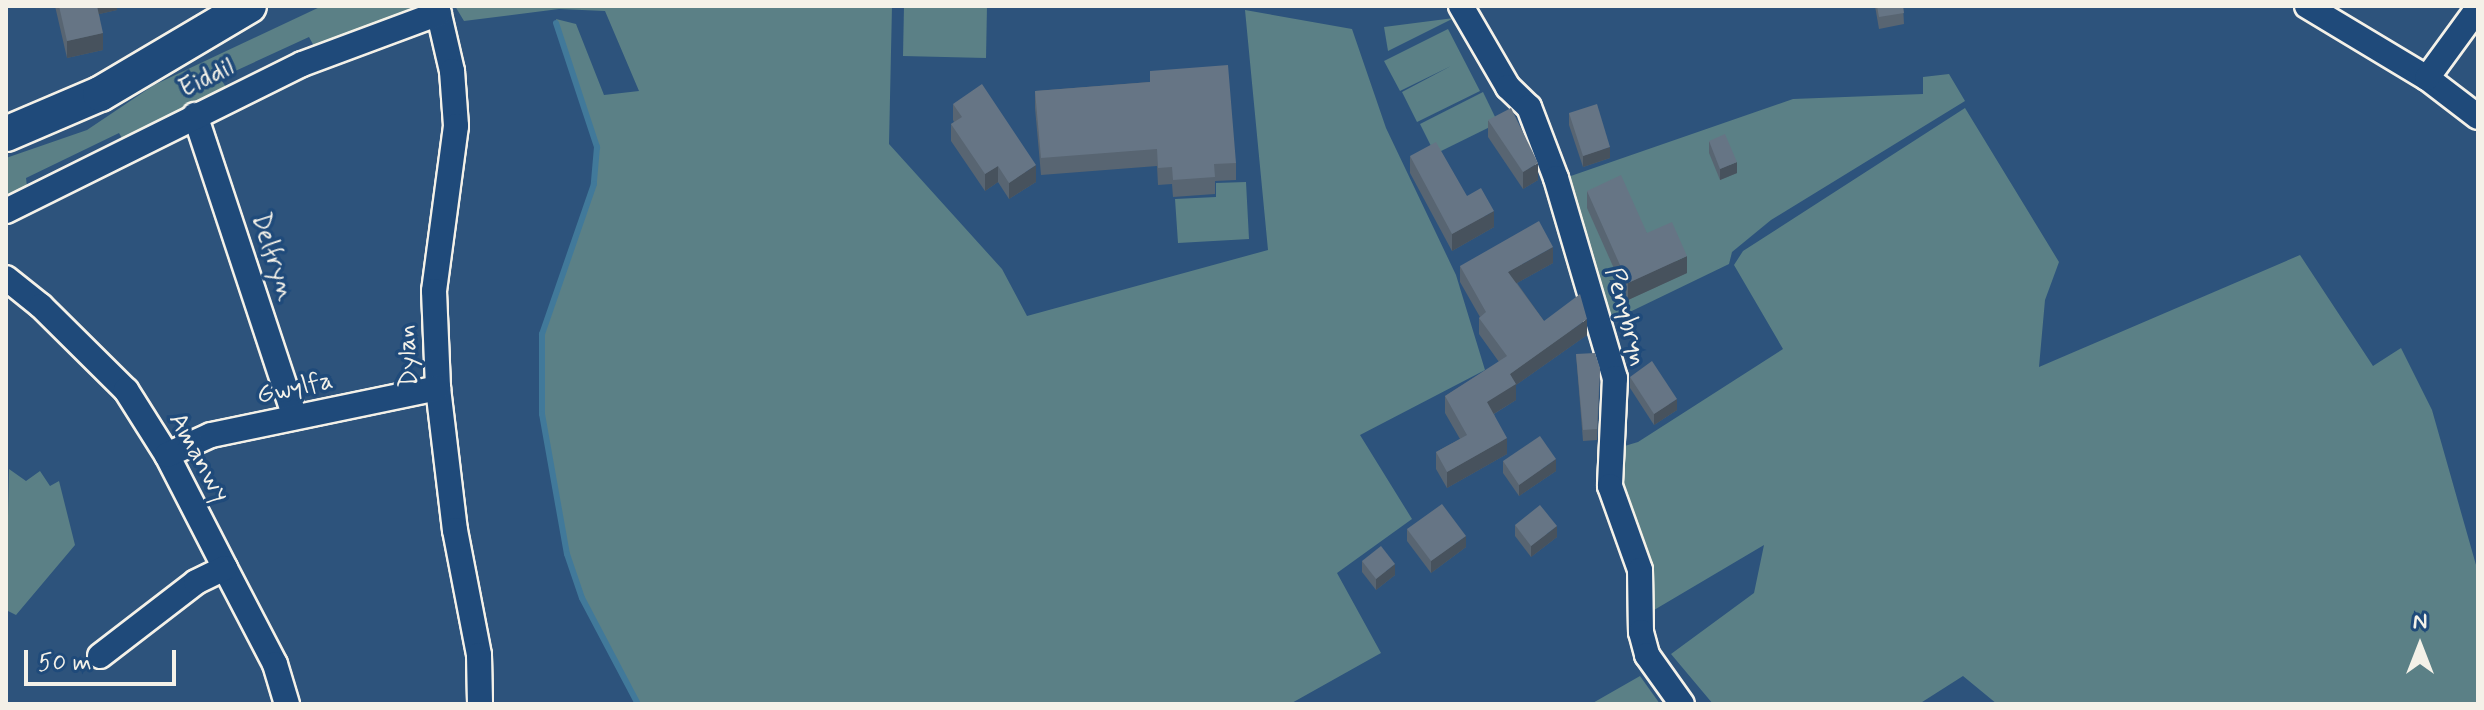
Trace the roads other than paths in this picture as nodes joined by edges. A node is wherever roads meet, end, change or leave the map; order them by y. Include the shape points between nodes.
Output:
1 (249, 6) edge
2 (1461, 6) edge
3 (2307, 6) edge
4 (2478, 8) edge
5 (438, 10) edge
6 (2427, 78) junction
7 (195, 115) junction
8 (2478, 117) edge
9 (6, 134) edge
10 (6, 211) edge
11 (6, 278) edge
12 (438, 388) junction
13 (295, 417) junction
14 (167, 455) junction
15 (225, 568) junction
16 (100, 656) dead end
17 (287, 704) edge
18 (480, 704) edge
19 (1682, 704) edge

1 - 9 main road via 100,94
2 - 19 street, Penybryn via 1508,87 1529,107 1556,178 1615,378 1610,486 1640,570 1641,632 1647,655
3 - 6 street
4 - 6 street
5 - 7 street, Eiddil via 302,64
5 - 12 street, Dylan via 452,71 456,126 434,291
6 - 8 street
7 - 10 street, Eiddil
7 - 13 street, Delfryn
11 - 14 street, Amanwy via 126,390
12 - 13 street, Gwylfa
12 - 18 street, Dylan via 455,530 479,655
13 - 14 street, Gwylfa via 211,435
14 - 15 street, Amanwy
15 - 16 street via 196,582
15 - 17 street, Amanwy via 275,664

